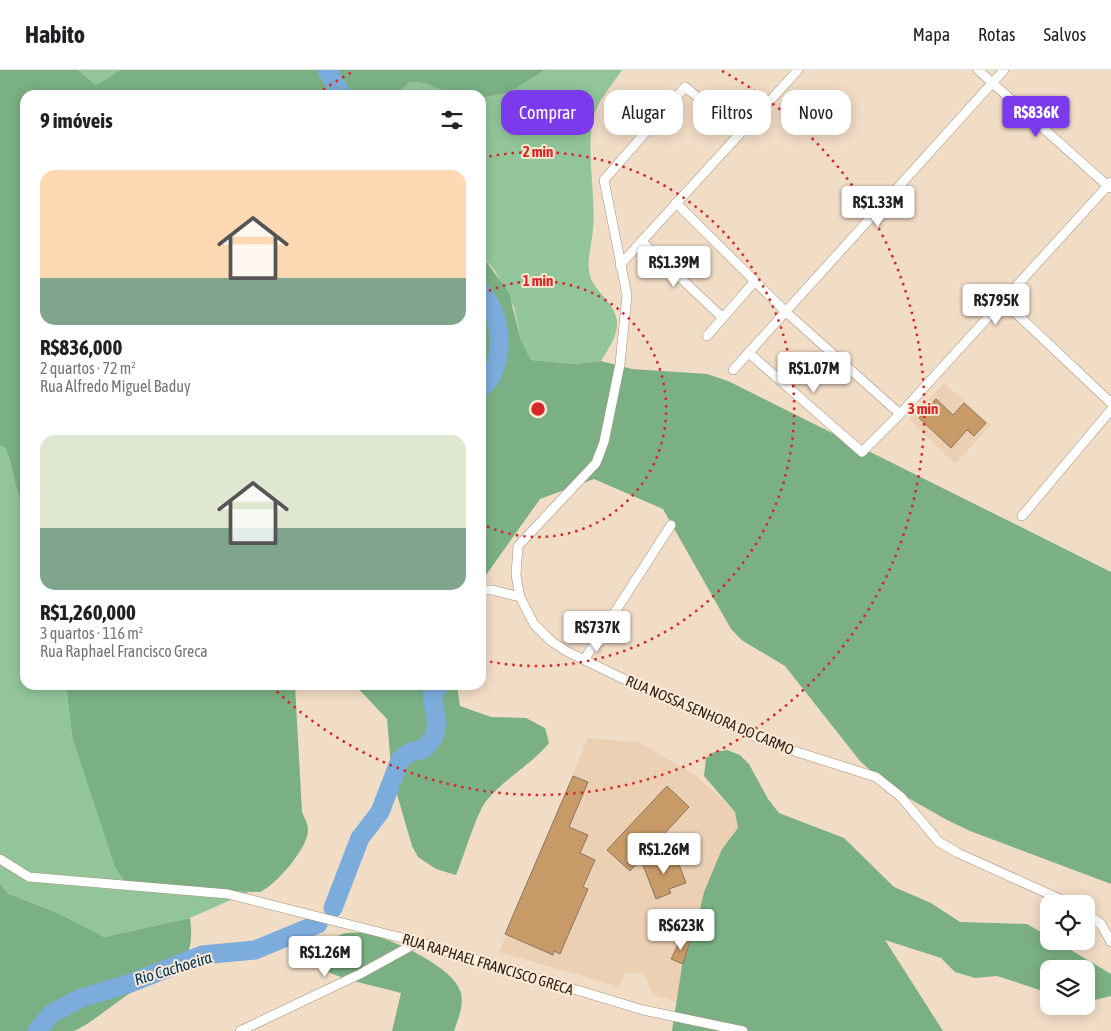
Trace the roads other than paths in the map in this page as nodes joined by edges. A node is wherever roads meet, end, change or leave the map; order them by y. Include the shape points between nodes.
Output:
1 (798, 70) edge
2 (978, 70) edge
3 (1004, 70) edge
4 (992, 84) junction
5 (693, 93) edge
6 (771, 100) edge
7 (739, 135) edge
8 (1110, 185) edge
9 (676, 203) junction
10 (640, 241) junction
11 (620, 265) junction
12 (755, 281) junction
13 (1003, 301) junction
14 (786, 312) junction
15 (723, 318) junction
16 (707, 336) dead end
17 (750, 354) junction
18 (734, 370) dead end
19 (1111, 403) edge
20 (1111, 410) edge
21 (900, 414) junction
22 (1022, 516) dead end
23 (671, 525) dead end
24 (486, 590) edge
25 (520, 597) junction
26 (584, 660) junction
27 (0, 860) edge
28 (1051, 895) edge
29 (1095, 920) edge
30 (418, 942) junction
31 (1111, 942) edge
32 (240, 1031) edge
33 (743, 1031) edge

1 - 6 street
2 - 4 street
3 - 4 street
4 - 8 street
4 - 14 street
5 - 11 street, RUA NOSSA SENHORA DO CARMO via 685,87 604,180
7 - 9 street
8 - 13 street
9 - 10 street
9 - 12 street
10 - 11 street
10 - 15 street
11 - 25 street, RUA NOSSA SENHORA DO CARMO via 627,295 620,364 604,442 596,463 518,546 516,575
12 - 14 street
12 - 15 street
13 - 19 street
13 - 21 street
14 - 17 street
14 - 21 street
15 - 16 street
17 - 18 street
17 - 21 street via 862,452
20 - 22 street
23 - 26 street
24 - 25 street
25 - 26 street, RUA NOSSA SENHORA DO CARMO via 534,624 551,641
26 - 28 street, RUA NOSSA SENHORA DO CARMO via 775,745 876,777 901,797 939,842
27 - 30 street, RUA RAPHAEL FRANCISCO GRECA via 29,876 228,894
29 - 31 street
30 - 32 street via 360,974
30 - 33 street, RUA RAPHAEL FRANCISCO GRECA via 643,1010

